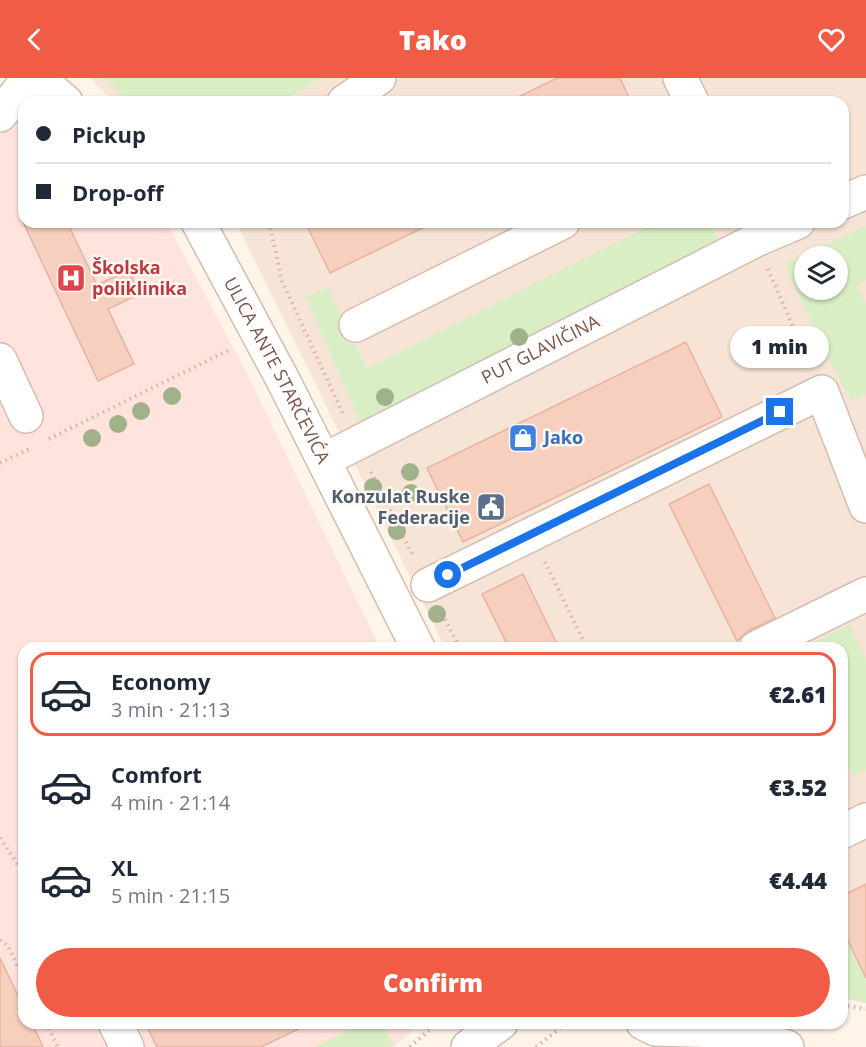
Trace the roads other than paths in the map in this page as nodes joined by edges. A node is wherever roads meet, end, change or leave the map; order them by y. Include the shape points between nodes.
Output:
1 (29, 78) edge
2 (38, 78) edge
3 (379, 78) edge
4 (680, 78) edge
5 (59, 96) edge
6 (353, 96) edge
7 (689, 96) edge
8 (0, 115) edge
9 (866, 192) edge
10 (849, 199) edge
11 (201, 228) edge
12 (551, 228) edge
13 (754, 231) edge
14 (356, 325) dead end
15 (0, 360) edge
16 (34, 429) road end
17 (324, 460) junction
18 (866, 506) edge
19 (428, 585) dead end
20 (866, 594) edge
21 (415, 642) edge
22 (768, 642) edge
23 (866, 820) edge
24 (848, 829) edge
25 (118, 1029) edge
26 (493, 1029) edge
27 (655, 1029) edge
28 (127, 1047) edge
29 (468, 1047) edge
30 (787, 1047) edge

1 - 8 street
2 - 5 street
3 - 6 street
4 - 7 street
9 - 10 street
11 - 17 street, ULICA ANTE STARČEVIĆA
12 - 14 street
13 - 17 street, PUT GLAVIČINA via 726,256
15 - 16 street
17 - 21 street, ULICA ANTE STARČEVIĆA
18 - 19 street via 822,392
20 - 22 street
23 - 24 street
25 - 28 street
26 - 29 street
27 - 30 street via 722,1031

